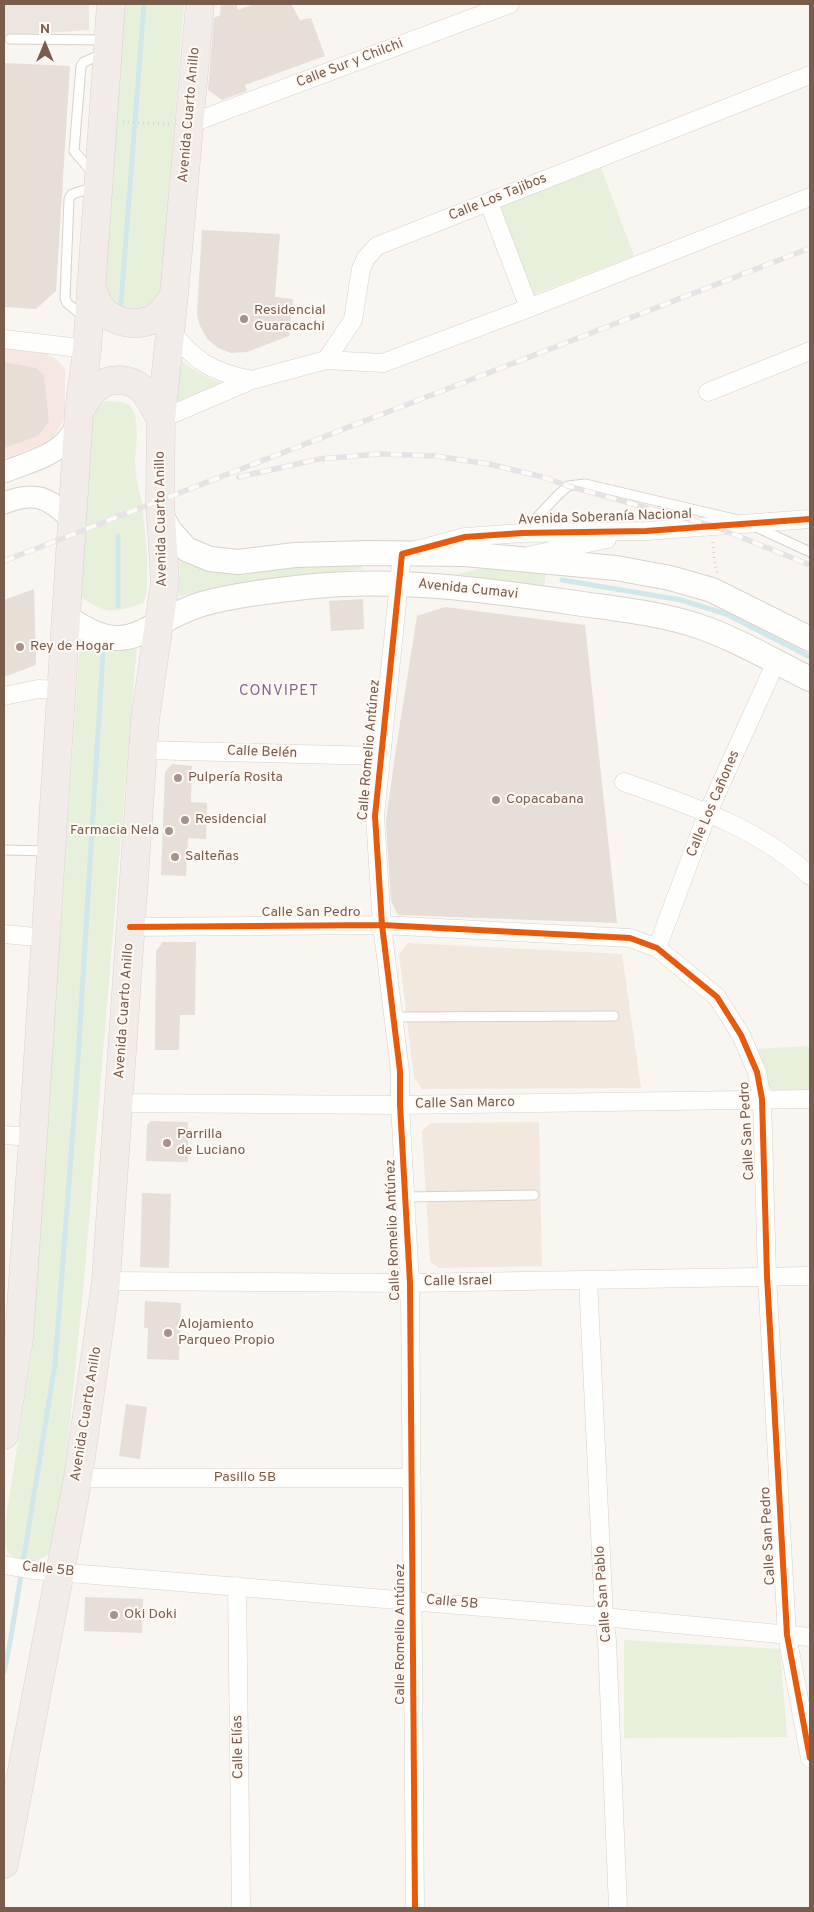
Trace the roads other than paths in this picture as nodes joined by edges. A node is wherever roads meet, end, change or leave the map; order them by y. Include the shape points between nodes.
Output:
1 (111, 4) edge
2 (200, 4) edge
3 (510, 4) edge
4 (10, 39) dead end
5 (109, 45) junction
6 (810, 75) edge
7 (189, 124) junction
8 (98, 182) junction
9 (810, 197) edge
10 (489, 203) junction
11 (91, 281) junction
12 (174, 294) junction
13 (529, 308) junction
14 (87, 320) junction
15 (170, 329) junction
16 (4, 339) edge
17 (87, 349) junction
18 (810, 351) edge
19 (326, 360) junction
20 (252, 380) junction
21 (708, 392) dead end
22 (79, 416) junction
23 (161, 419) junction
24 (4, 472) edge
25 (4, 504) edge
26 (161, 515) junction
27 (810, 519) edge
28 (73, 521) junction
29 (748, 523) junction
30 (646, 531) junction
31 (522, 533) junction
32 (810, 552) edge
33 (402, 554) junction
34 (518, 558) junction
35 (568, 563) junction
36 (400, 584) junction
37 (558, 601) junction
38 (67, 617) junction
39 (159, 623) junction
40 (810, 639) edge
41 (776, 662) junction
42 (810, 679) edge
43 (62, 690) junction
44 (4, 696) edge
45 (143, 750) junction
46 (380, 756) junction
47 (624, 782) dead end
48 (708, 812) junction
49 (4, 850) edge
50 (52, 851) junction
51 (810, 876) edge
52 (382, 925) junction
53 (130, 927) junction
54 (4, 934) edge
55 (46, 938) junction
56 (656, 948) junction
57 (614, 1016) dead end
58 (394, 1017) junction
59 (762, 1099) junction
60 (810, 1099) edge
61 (119, 1103) junction
62 (400, 1105) junction
63 (4, 1135) edge
64 (33, 1137) junction
65 (534, 1195) dead end
66 (406, 1197) junction
67 (767, 1276) junction
68 (810, 1276) edge
69 (588, 1280) junction
70 (106, 1281) junction
71 (410, 1283) junction
72 (11, 1336) edge
73 (4, 1435) edge
74 (78, 1478) junction
75 (412, 1478) junction
76 (7, 1566) edge
77 (60, 1572) junction
78 (238, 1586) junction
79 (413, 1600) junction
80 (604, 1616) junction
81 (787, 1635) junction
82 (810, 1637) edge
83 (810, 1758) edge
84 (4, 1864) edge
85 (242, 1908) edge
86 (415, 1908) edge
87 (618, 1908) edge

1 - 5 highway
2 - 7 highway, Avenida Cuarto Anillo
3 - 7 street, Calle Sur y Chilchi
4 - 5 lane
5 - 8 highway
6 - 10 street, Calle Los Tajibos
7 - 12 highway, Avenida Cuarto Anillo
8 - 11 highway
8 - 14 lane via 72,194 69,199 65,298
9 - 13 street
10 - 13 street
10 - 19 street, Calle Los Tajibos via 376,246 361,269 353,320
11 - 12 highway via 100,308 117,320 128,323 151,320 166,307
11 - 14 highway
12 - 15 highway, Avenida Cuarto Anillo
13 - 19 street via 383,363
14 - 17 highway
15 - 20 street via 187,351 210,367
15 - 23 highway, Avenida Cuarto Anillo
16 - 17 street
17 - 22 highway
18 - 21 street
19 - 20 street
20 - 23 street
22 - 23 highway via 96,387 120,380 141,388
22 - 24 street via 71,435 58,448
22 - 28 highway
23 - 26 highway, Avenida Cuarto Anillo
25 - 28 street via 27,497 44,499 58,506
26 - 33 main road via 186,548 222,562 296,555
26 - 39 highway, Avenida Cuarto Anillo via 165,582
27 - 29 street, Avenida Soberanía Nacional
28 - 38 highway
29 - 30 street, Avenida Soberanía Nacional
29 - 31 lane via 585,484 568,486
29 - 32 lane
30 - 31 street, Avenida Soberanía Nacional
30 - 34 street, Avenida Soberanía Nacional
31 - 33 street, Avenida Soberanía Nacional via 465,537
33 - 34 main road
33 - 36 street, Calle Romelio Antúnez
34 - 35 main road
35 - 37 main road via 554,580
35 - 40 main road via 670,578 720,593
36 - 37 main road, Avenida Cumavi via 468,588
36 - 39 main road, Avenida Cumavi via 341,583 232,597 198,605
36 - 46 street, Calle Romelio Antúnez
37 - 41 main road, Avenida Cumavi via 648,614 697,626
38 - 39 main road, Avenida Cumavi via 90,632 114,638 127,638
38 - 43 highway
39 - 45 highway, Avenida Cuarto Anillo
41 - 42 main road, Avenida Cumavi
41 - 48 street, Calle Los Cañones
43 - 44 street via 38,689
43 - 50 highway
45 - 46 street, Calle Belén
45 - 53 highway, Avenida Cuarto Anillo
46 - 52 street, Calle Romelio Antúnez via 375,816
47 - 48 street
48 - 51 street via 778,849
48 - 56 street, Calle Los Cañones
49 - 50 lane
50 - 55 highway
52 - 53 street, Calle San Pedro
52 - 56 street, Calle San Pedro via 630,938
52 - 58 street, Calle Romelio Antúnez
53 - 61 highway, Avenida Cuarto Anillo
54 - 55 street
55 - 64 highway
56 - 59 street, Calle San Pedro via 716,996 741,1035 757,1072
57 - 58 lane
58 - 62 street, Calle Romelio Antúnez
59 - 60 street, Calle San Marco
59 - 62 street, Calle San Marco
59 - 67 street, Calle San Pedro
61 - 62 street, Calle San Marco
61 - 70 highway, Avenida Cuarto Anillo
62 - 66 street, Calle Romelio Antúnez
63 - 64 street
64 - 72 highway
65 - 66 lane
66 - 71 street, Calle Romelio Antúnez
67 - 68 street, Calle Israel
67 - 69 street, Calle Israel
67 - 81 street, Calle San Pedro
69 - 71 street, Calle Israel
69 - 80 street, Calle San Pablo
70 - 71 street, Calle Israel
70 - 74 highway, Avenida Cuarto Anillo
71 - 75 street, Calle Romelio Antúnez
72 - 73 highway
74 - 75 street, Pasillo 5B
74 - 77 highway, Avenida Cuarto Anillo
75 - 79 street, Calle Romelio Antúnez
76 - 77 street, Calle 5B
77 - 78 street, Calle 5B
77 - 84 highway, Avenida Cuarto Anillo
78 - 79 street, Calle 5B
78 - 85 street, Calle Elías
79 - 80 street, Calle 5B
79 - 86 street, Calle Romelio Antúnez
80 - 81 street, Calle 5B
80 - 87 street, Calle San Pablo
81 - 82 street, Calle 5B
81 - 83 street, Calle San Pedro

